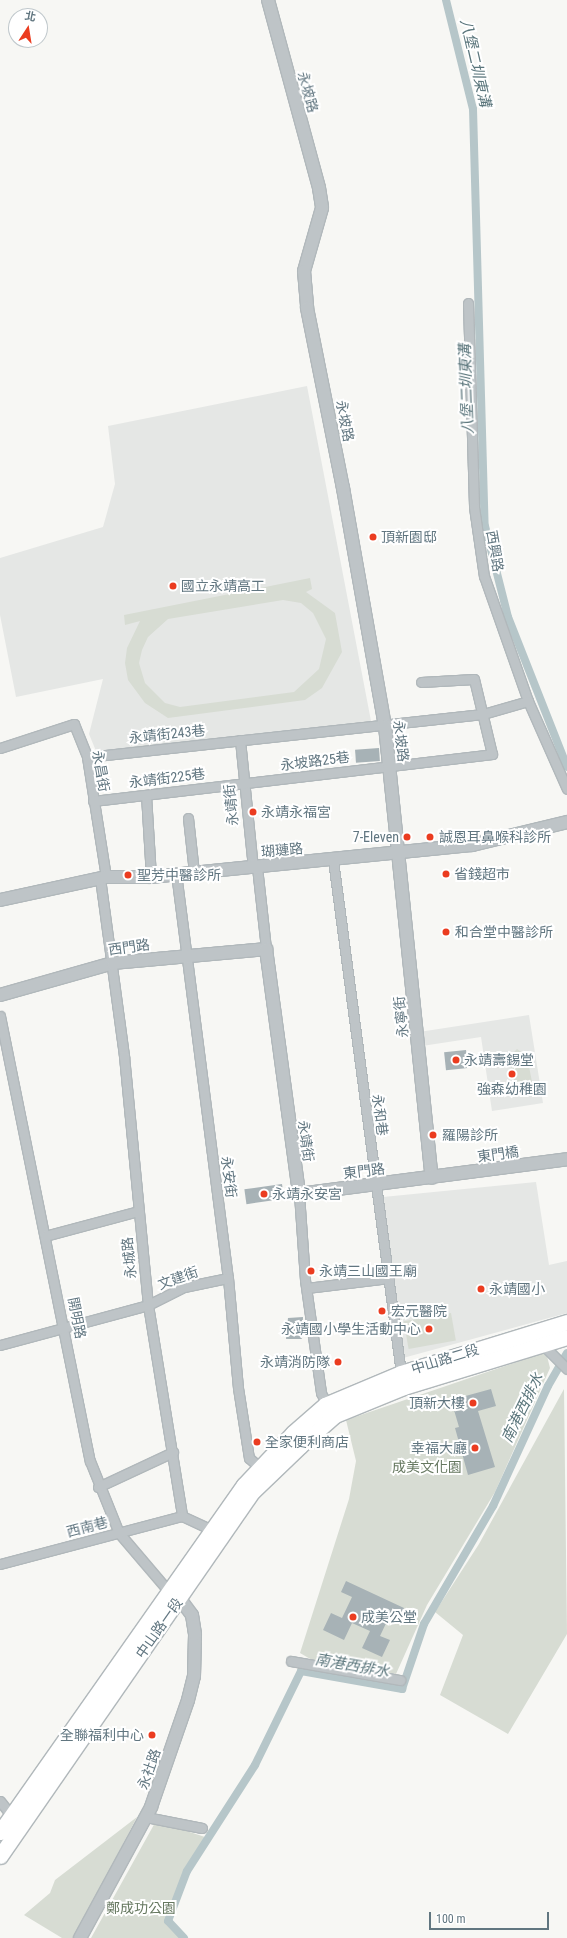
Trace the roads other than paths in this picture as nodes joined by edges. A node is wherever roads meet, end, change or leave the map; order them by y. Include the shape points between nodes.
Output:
1 (268, 0) edge
2 (468, 303) dead end
3 (421, 682) dead end
4 (528, 701) junction
5 (483, 714) junction
6 (384, 726) junction
7 (240, 740) junction
8 (0, 748) edge
9 (87, 757) junction
10 (390, 766) junction
11 (244, 783) junction
12 (567, 789) edge
13 (146, 795) junction
14 (92, 801) junction
15 (188, 818) dead end
16 (567, 822) edge
17 (398, 854) junction
18 (333, 860) junction
19 (255, 867) junction
20 (194, 872) junction
21 (176, 873) junction
22 (151, 877) junction
23 (103, 878) junction
24 (0, 900) edge
25 (266, 948) junction
26 (186, 956) junction
27 (113, 963) junction
28 (0, 995) edge
29 (0, 1016) edge
30 (567, 1159) edge
31 (432, 1178) junction
32 (375, 1185) junction
33 (299, 1194) junction
34 (138, 1211) junction
35 (45, 1236) junction
36 (228, 1278) junction
37 (388, 1278) junction
38 (307, 1288) junction
39 (148, 1305) junction
40 (567, 1322) edge
41 (65, 1327) junction
42 (567, 1337) edge
43 (542, 1344) junction
44 (0, 1345) edge
45 (567, 1369) edge
46 (401, 1373) junction
47 (330, 1410) junction
48 (173, 1452) junction
49 (264, 1472) junction
50 (98, 1487) junction
51 (182, 1516) junction
52 (212, 1530) junction
53 (119, 1533) junction
54 (0, 1564) edge
55 (174, 1596) junction
56 (291, 1661) dead end
57 (400, 1680) dead end
58 (0, 1801) edge
59 (146, 1817) junction
60 (17, 1821) junction
61 (202, 1828) dead end
62 (0, 1832) edge
63 (0, 1856) edge
64 (80, 1938) edge

1 - 6 street, 永坡路 via 319,188 322,208 304,272 307,308 343,488
2 - 4 street, 西興路 via 469,398 478,540 484,576
3 - 5 street via 471,677
4 - 5 street, 永靖街243巷
4 - 12 street, 西興路
5 - 6 street, 永靖街243巷
5 - 10 street, 永坡路25巷 via 492,754
6 - 7 street, 永靖街243巷
6 - 10 street, 永坡路
7 - 9 street, 永靖街243巷
7 - 11 street, 永靖街
8 - 9 street, 永昌街 via 74,724
9 - 14 street, 永昌街
10 - 11 street, 永坡路25巷
10 - 17 street, 永坡路
11 - 13 street, 永靖街225巷
11 - 19 street, 永靖街
13 - 14 street, 永靖街225巷
13 - 22 street
14 - 23 street, 永昌街
15 - 20 street
16 - 17 street, 瑚璉路 via 472,845
17 - 18 street, 瑚璉路
17 - 31 street, 永寧街
18 - 19 street, 瑚璉路
18 - 32 street, 永和巷
19 - 20 street, 瑚璉路
19 - 25 street, 永靖街
20 - 21 street, 瑚璉路
21 - 22 street, 瑚璉路
21 - 26 street, 永安街
22 - 23 street, 瑚璉路
23 - 24 street, 瑚璉路
23 - 27 street, 永昌街
25 - 26 street, 西門路
25 - 33 street, 永靖街
26 - 27 street, 西門路
26 - 36 street, 永安街
27 - 28 street, 西門路
27 - 34 street, 永城路
29 - 35 street, 開明路
30 - 31 street, 東門橋
31 - 32 street, 東門路
32 - 33 street, 東門路
32 - 37 street, 永和巷
33 - 38 street, 永靖街
34 - 35 street
34 - 39 street, 永城路
35 - 41 street, 開明路
36 - 39 street, 文建街 via 184,1287
36 - 49 street, 永安街 via 238,1388 249,1458
37 - 38 street
37 - 46 street, 永和巷
38 - 47 street, 永靖街
39 - 41 street, 文建街
39 - 48 street, 永城路
40 - 46 main road, 中山路二段
41 - 44 street, 文建街
41 - 50 street, 開明路 via 90,1461
42 - 43 main road, 中山路二段
43 - 45 street
43 - 47 main road, 中山路二段
46 - 47 main road, 中山路二段
47 - 49 main road, 中山路一段
48 - 50 street
48 - 51 street, 永城路
49 - 52 main road, 中山路一段
49 - 55 main road, 中山路一段 via 253,1491
50 - 53 street, 開明路
51 - 52 street
51 - 53 street, 西南巷
52 - 55 main road, 中山路一段
53 - 54 street, 西南巷
53 - 55 street, 開明路
55 - 59 street, 永社路 via 192,1615 194,1676
55 - 60 main road, 中山路一段
56 - 57 street
58 - 60 street
59 - 61 street
59 - 64 street, 永社路
60 - 62 main road, 中山路一段
60 - 63 main road, 中山路一段

